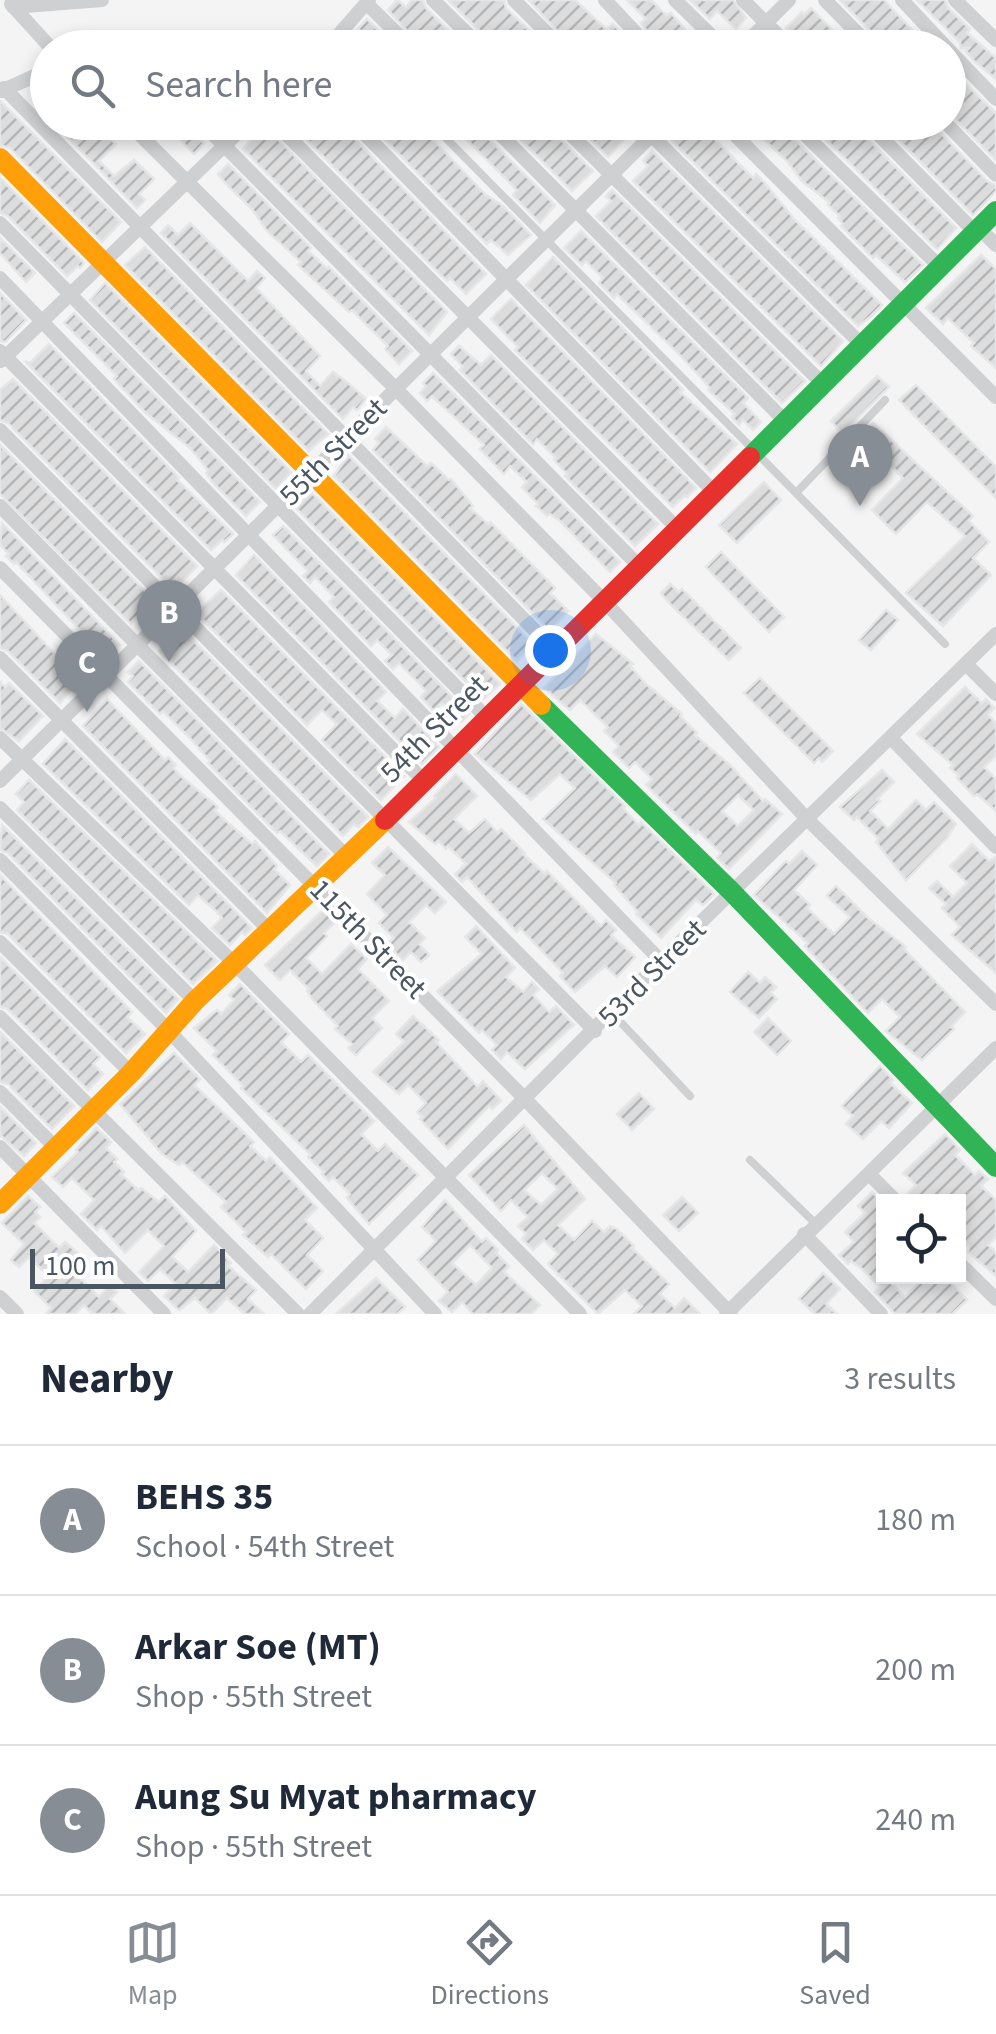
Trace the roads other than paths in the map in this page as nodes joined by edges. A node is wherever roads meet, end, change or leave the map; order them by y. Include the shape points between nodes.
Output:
1 (101, 0) edge
2 (434, 0) edge
3 (514, 0) edge
4 (605, 0) edge
5 (675, 0) edge
6 (743, 0) edge
7 (789, 0) edge
8 (825, 0) edge
9 (902, 0) edge
10 (956, 0) edge
11 (368, 2) edge
12 (13, 7) edge
13 (766, 23) junction
14 (35, 30) edge
15 (344, 30) edge
16 (395, 30) edge
17 (464, 30) edge
18 (544, 30) edge
19 (633, 30) edge
20 (706, 30) edge
21 (759, 30) edge
22 (773, 30) edge
23 (854, 30) edge
24 (931, 30) edge
25 (996, 40) edge
26 (966, 67) edge
27 (30, 78) edge
28 (2, 90) edge
29 (996, 99) edge
30 (30, 118) edge
31 (53, 140) edge
32 (145, 140) edge
33 (218, 140) edge
34 (230, 140) edge
35 (292, 140) edge
36 (370, 140) edge
37 (448, 140) edge
38 (507, 140) edge
39 (576, 140) edge
40 (647, 140) edge
41 (655, 140) edge
42 (740, 140) edge
43 (810, 140) edge
44 (884, 140) edge
45 (961, 140) edge
46 (224, 146) junction
47 (0, 158) edge
48 (612, 175) junction
49 (996, 176) edge
50 (187, 181) junction
51 (578, 209) junction
52 (996, 211) edge
53 (0, 223) edge
54 (141, 227) junction
55 (979, 228) junction
56 (547, 240) junction
57 (996, 245) edge
58 (105, 261) junction
59 (940, 267) junction
60 (0, 278) edge
61 (506, 280) junction
62 (70, 292) junction
63 (904, 304) junction
64 (469, 317) junction
65 (42, 320) junction
66 (862, 345) junction
67 (430, 355) junction
68 (2, 356) edge
69 (823, 384) junction
70 (396, 389) junction
71 (996, 397) edge
72 (885, 400) dead end
73 (786, 422) junction
74 (0, 430) edge
75 (346, 438) junction
76 (756, 450) junction
77 (311, 473) junction
78 (714, 492) junction
79 (796, 493) junction
80 (0, 506) edge
81 (278, 506) junction
82 (678, 528) junction
83 (249, 535) junction
84 (640, 566) junction
85 (0, 568) edge
86 (214, 570) junction
87 (604, 602) junction
88 (176, 608) junction
89 (996, 634) edge
90 (138, 644) junction
91 (946, 644) dead end
92 (555, 651) junction
93 (0, 658) edge
94 (966, 664) junction
95 (105, 674) junction
96 (521, 685) junction
97 (996, 694) edge
98 (488, 718) junction
99 (62, 720) junction
100 (0, 738) edge
101 (891, 738) junction
102 (457, 749) junction
103 (22, 760) junction
104 (0, 782) edge
105 (424, 782) junction
106 (0, 808) edge
107 (386, 820) junction
108 (808, 820) junction
109 (996, 847) edge
110 (347, 857) junction
111 (0, 860) edge
112 (316, 886) junction
113 (732, 892) junction
114 (269, 930) junction
115 (0, 942) edge
116 (661, 961) junction
117 (234, 963) junction
118 (195, 1001) junction
119 (996, 1004) edge
120 (612, 1014) junction
121 (0, 1017) edge
122 (169, 1031) junction
123 (595, 1031) junction
124 (996, 1048) edge
125 (131, 1073) junction
126 (0, 1092) edge
127 (690, 1096) dead end
128 (525, 1100) junction
129 (936, 1106) junction
130 (94, 1110) junction
131 (0, 1147) edge
132 (56, 1148) junction
133 (750, 1160) dead end
134 (996, 1167) edge
135 (869, 1174) junction
136 (447, 1175) junction
137 (28, 1176) junction
138 (889, 1194) edge
139 (0, 1204) edge
140 (810, 1229) junction
141 (373, 1248) junction
142 (966, 1270) edge
143 (0, 1297) edge
144 (996, 1300) edge
145 (728, 1313) edge
146 (17, 1314) edge
147 (164, 1314) edge
148 (298, 1314) edge
149 (310, 1314) edge
150 (435, 1314) edge
151 (580, 1314) edge
152 (881, 1314) edge

1 - 12 street
2 - 17 street
3 - 18 street
4 - 19 street
5 - 20 street
6 - 13 street
7 - 13 street
8 - 23 street
9 - 24 street
10 - 25 street
11 - 15 street
11 - 16 street
12 - 14 street
13 - 21 street
13 - 22 street
26 - 29 street
27 - 28 street
28 - 30 street
31 - 54 street
32 - 50 street
33 - 46 street
34 - 46 street
35 - 64 street
36 - 61 street
37 - 56 lane
38 - 51 street
39 - 48 street
40 - 48 street, 55th Street
41 - 66 street
42 - 63 street
43 - 59 street
44 - 55 street via 975,232
45 - 49 street
46 - 50 street
46 - 67 street
47 - 58 street
48 - 51 street, 55th Street
48 - 69 street
50 - 54 street
50 - 70 street
51 - 56 street, 55th Street
51 - 73 street
52 - 55 street, 54th Street
53 - 62 street
54 - 58 street
54 - 75 street
55 - 57 street
55 - 59 street, 54th Street
56 - 61 street, 55th Street
56 - 76 lane
58 - 62 street
58 - 77 street
59 - 63 street, 54th Street
60 - 65 street
61 - 64 street, 55th Street
61 - 78 street
62 - 65 street
62 - 81 street
63 - 66 street, 54th Street
63 - 71 street
64 - 67 street, 55th Street
64 - 82 street
65 - 68 street
65 - 83 street
66 - 69 street, 54th Street
67 - 70 street, 55th Street
67 - 84 street
68 - 86 street
69 - 73 street, 54th Street
70 - 75 street, 55th Street
70 - 87 street
72 - 79 lane
73 - 76 street, 54th Street
74 - 88 street
75 - 77 street, 55th Street
75 - 92 street
76 - 78 street, 54th Street
76 - 79 lane
77 - 81 street, 55th Street
77 - 96 street
78 - 82 street, 54th Street
79 - 91 lane
80 - 90 street
81 - 83 street, 55th Street
81 - 98 street
82 - 84 street, 54th Street
83 - 86 street, 55th Street
83 - 102 street
84 - 87 street, 54th Street
85 - 95 street, 115th Street
86 - 88 street, 55th Street
86 - 105 street
87 - 92 street, 54th Street
87 - 108 street
88 - 90 street, 55th Street
88 - 107 street
89 - 94 street, 53rd Street
90 - 95 street, 55th Street
90 - 110 street
92 - 96 street, 54th Street
93 - 99 street
94 - 97 street
94 - 101 street, 53rd Street
95 - 99 street, 55th Street
95 - 112 street, 115th Street
96 - 98 street, 54th Street
96 - 113 street
98 - 102 street, 54th Street
99 - 103 street, 55th Street
99 - 114 street
100 - 103 street
101 - 108 street, 53rd Street
101 - 109 street
102 - 105 street, 54th Street
102 - 116 street
103 - 104 street, 55th Street
103 - 117 street
105 - 107 street, 54th Street
106 - 118 street
107 - 110 street, 54th Street
107 - 123 street
108 - 113 street, 53rd Street
108 - 119 street
110 - 112 street, 54th Street
111 - 122 street
112 - 114 street, 54th Street
112 - 128 street, 115th Street
113 - 116 street, 53rd Street
113 - 129 street
114 - 117 street, 54th Street
115 - 125 street
116 - 120 street, 53rd Street
117 - 118 street, 54th Street
117 - 136 street
118 - 122 street, 54th Street
120 - 123 street, 53rd Street
120 - 127 lane
121 - 130 street
122 - 125 street, 54th Street
122 - 141 street
123 - 128 street, 53rd Street
124 - 129 street
125 - 130 street, 54th Street
126 - 132 street
128 - 136 street, 53rd Street
128 - 145 street, 115th Street
129 - 134 street
129 - 135 street
130 - 132 street, 54th Street
130 - 148 street
131 - 137 street
132 - 137 street, 54th Street
133 - 140 lane
135 - 138 street
135 - 140 street
136 - 141 street, 53rd Street
136 - 151 street
137 - 139 street, 54th Street
137 - 147 street
140 - 145 street
140 - 152 street
141 - 149 street, 53rd Street
141 - 150 street
142 - 144 street
143 - 146 street

